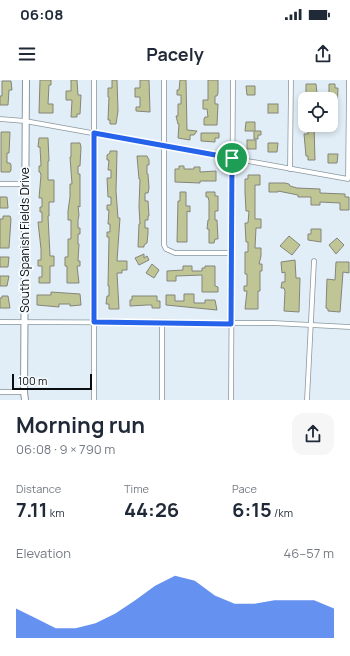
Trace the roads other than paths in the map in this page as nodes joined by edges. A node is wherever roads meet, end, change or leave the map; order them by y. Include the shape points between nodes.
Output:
1 (26, 80) edge
2 (94, 80) edge
3 (164, 80) edge
4 (232, 80) edge
5 (291, 80) edge
6 (349, 80) edge
7 (0, 119) edge
8 (25, 121) junction
9 (94, 133) junction
10 (164, 146) junction
11 (232, 158) junction
12 (290, 169) junction
13 (0, 184) edge
14 (25, 184) junction
15 (232, 253) junction
16 (314, 261) dead end
17 (0, 322) edge
18 (24, 322) junction
19 (94, 322) junction
20 (162, 323) junction
21 (231, 324) junction
22 (310, 324) junction
23 (350, 327) edge
24 (0, 392) edge
25 (24, 392) junction
26 (26, 400) edge
27 (94, 400) edge
28 (162, 400) edge
29 (231, 400) edge
30 (307, 400) edge

1 - 8 street, South Spanish Fields Drive
2 - 9 street
3 - 10 street
4 - 11 street
5 - 12 street
6 - 12 street via 348,179
7 - 8 street
8 - 9 street
8 - 14 street, South Spanish Fields Drive
9 - 10 street
9 - 19 street
10 - 11 street
10 - 15 street via 163,240 166,248 175,252
11 - 12 street
11 - 15 street
13 - 14 street
14 - 18 street, South Spanish Fields Drive
15 - 21 street
16 - 22 street
17 - 18 street
18 - 19 street
18 - 25 street, South Spanish Fields Drive
19 - 20 street
19 - 27 street
20 - 21 street
20 - 28 street
21 - 22 street
21 - 29 street
22 - 23 street
22 - 30 street
24 - 25 street
25 - 26 street, South Spanish Fields Drive

